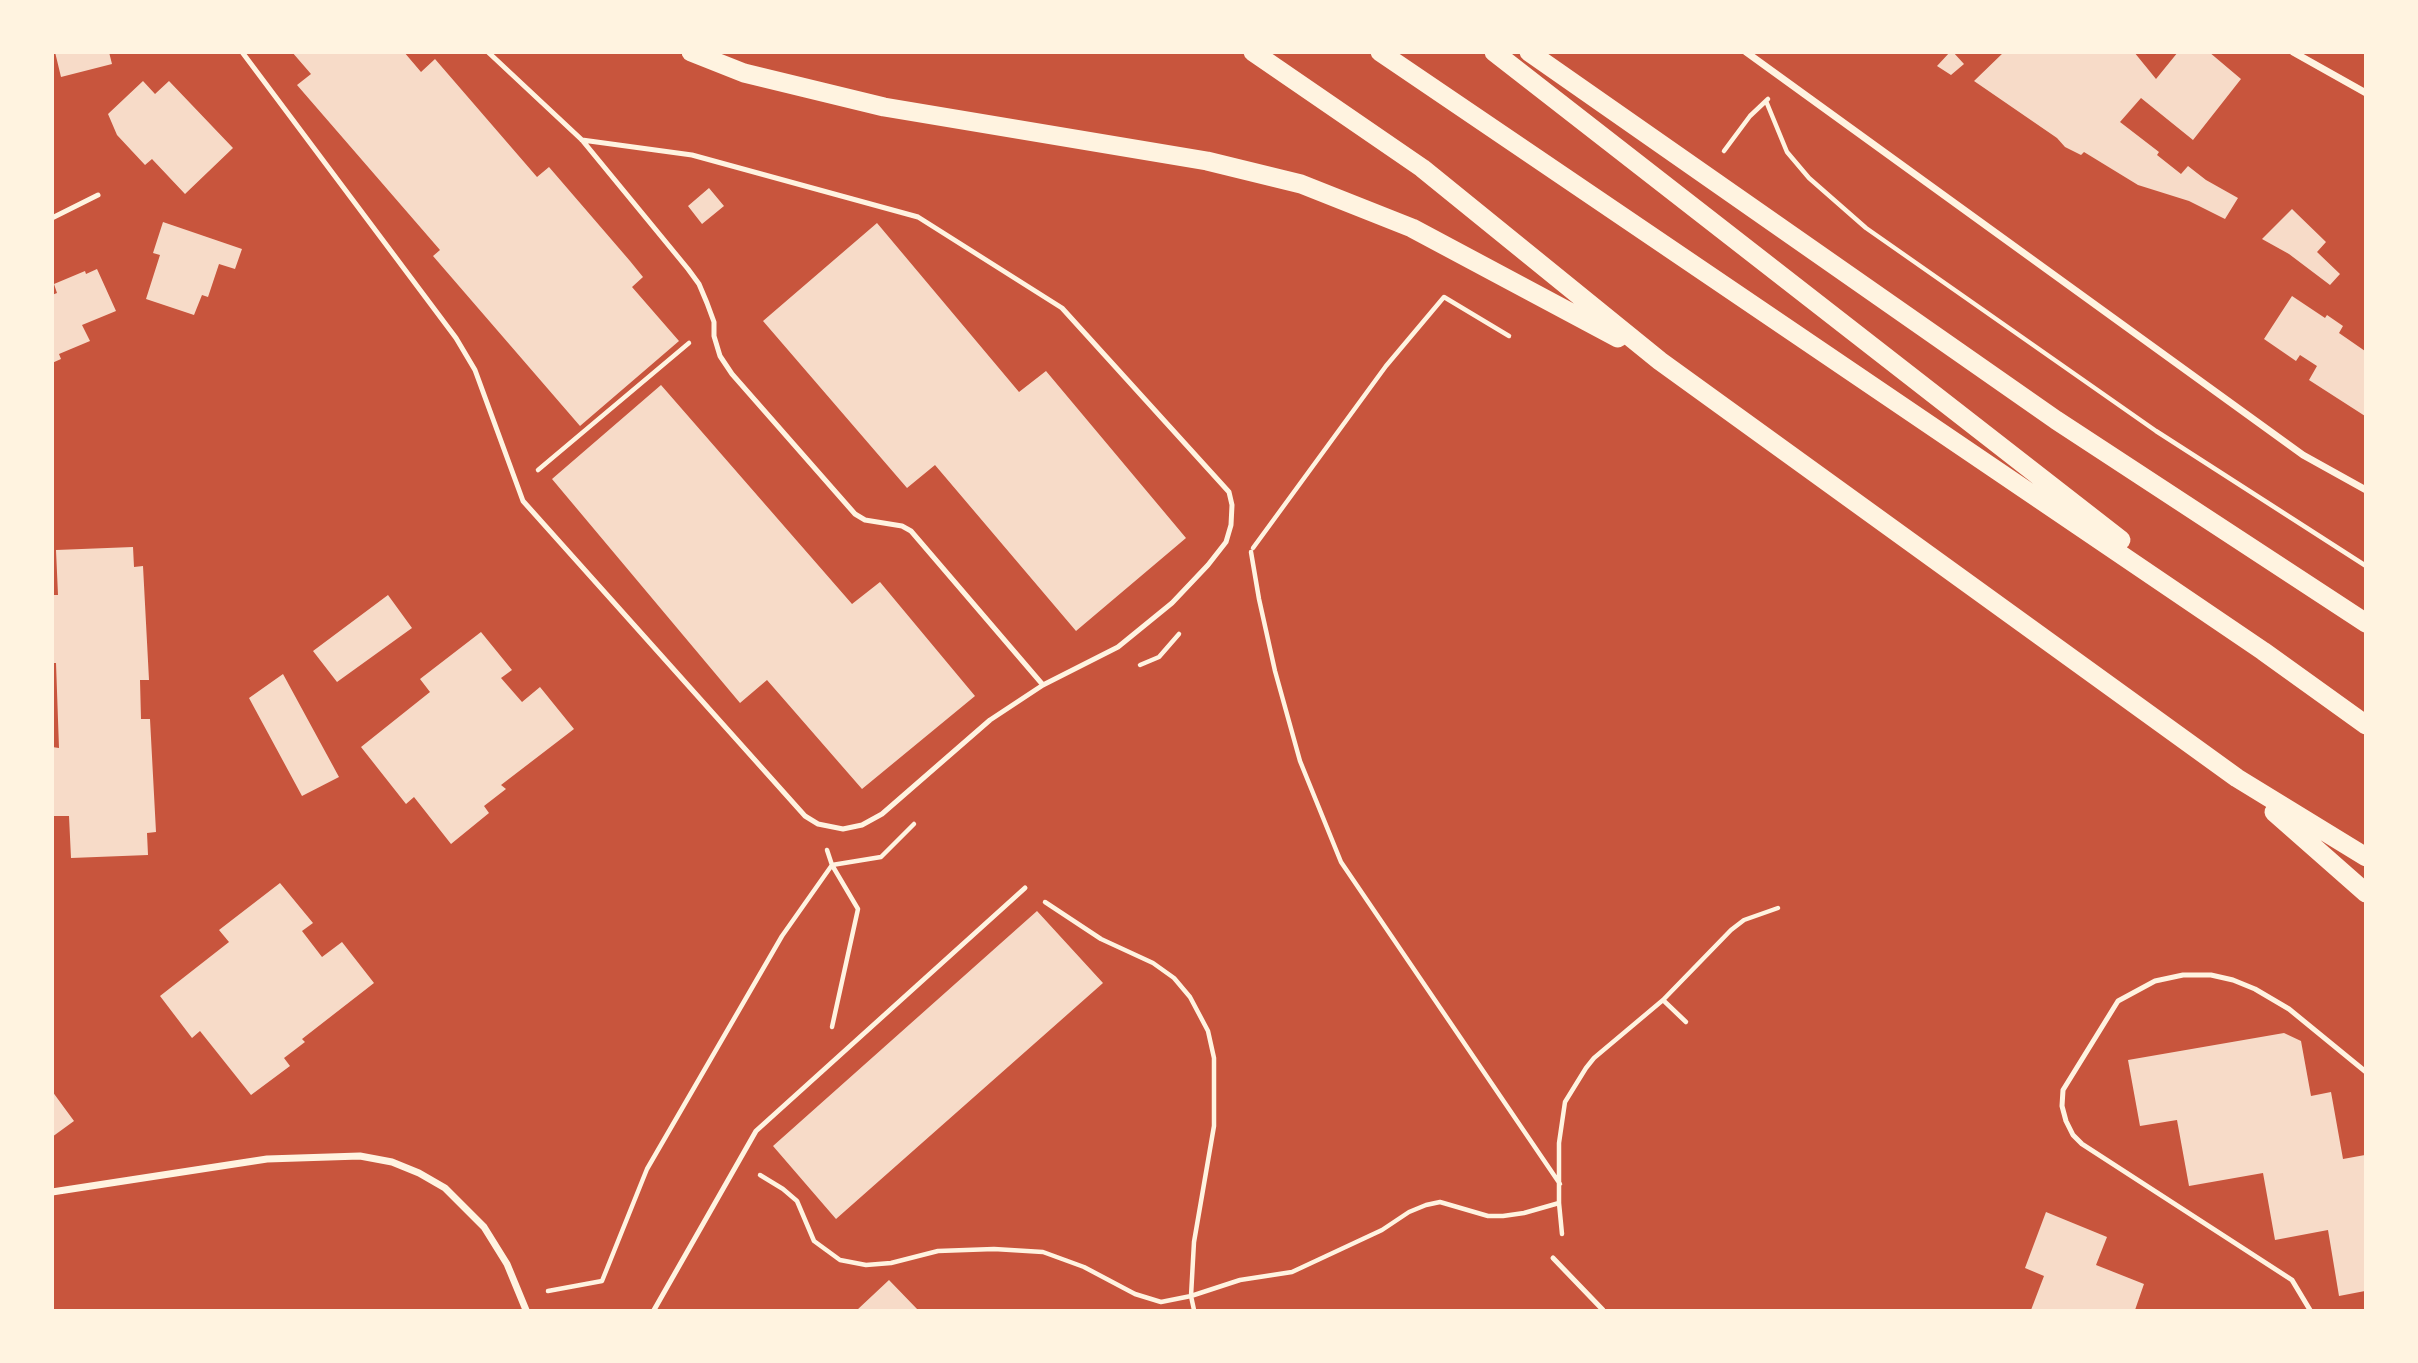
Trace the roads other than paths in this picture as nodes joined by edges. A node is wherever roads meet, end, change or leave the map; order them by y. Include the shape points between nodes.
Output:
1 (242, 52) edge
2 (488, 52) edge
3 (691, 52) edge
4 (1253, 52) edge
5 (1380, 52) edge
6 (1494, 52) edge
7 (1529, 52) edge
8 (1746, 52) edge
9 (2293, 52) edge
10 (2365, 93) edge
11 (582, 140) junction
12 (98, 195) dead end
13 (52, 219) edge
14 (1660, 361) junction
15 (2365, 490) edge
16 (2365, 623) edge
17 (2263, 651) junction
18 (1042, 685) junction
19 (2365, 725) edge
20 (2237, 778) junction
21 (2365, 857) edge
22 (1026, 888) road end
23 (2365, 893) edge
24 (2365, 1072) edge
25 (52, 1192) edge
26 (1553, 1258) dead end
27 (519, 1296) junction
28 (519, 1311) edge
29 (526, 1311) edge
30 (654, 1311) edge
31 (1603, 1311) edge
32 (2310, 1311) edge

1 - 18 lane via 456,338 475,370 523,501 805,816 843,829 882,814 990,720
2 - 11 lane
3 - 14 highway via 744,73 884,107 1208,161 1301,184 1412,228
4 - 14 highway via 1422,168
5 - 17 highway
6 - 17 highway
7 - 16 highway via 2056,420
8 - 15 street via 2303,455
9 - 10 street
11 - 18 lane via 699,284 714,322 720,356 732,374 855,514 911,531
11 - 18 lane via 692,155 918,217 1062,308 1229,492 1231,525 1226,542 1172,603 1118,647
12 - 13 lane
14 - 20 highway
17 - 19 highway
20 - 21 highway
20 - 23 highway
22 - 30 lane via 756,1131
24 - 32 lane via 2289,1009 2255,989 2211,975 2183,975 2155,981 2118,1001 2063,1090 2066,1121 2082,1144 2292,1280
25 - 27 street via 267,1159 359,1156 392,1163 436,1183 465,1207 496,1244
26 - 31 lane
27 - 28 street
27 - 29 street

